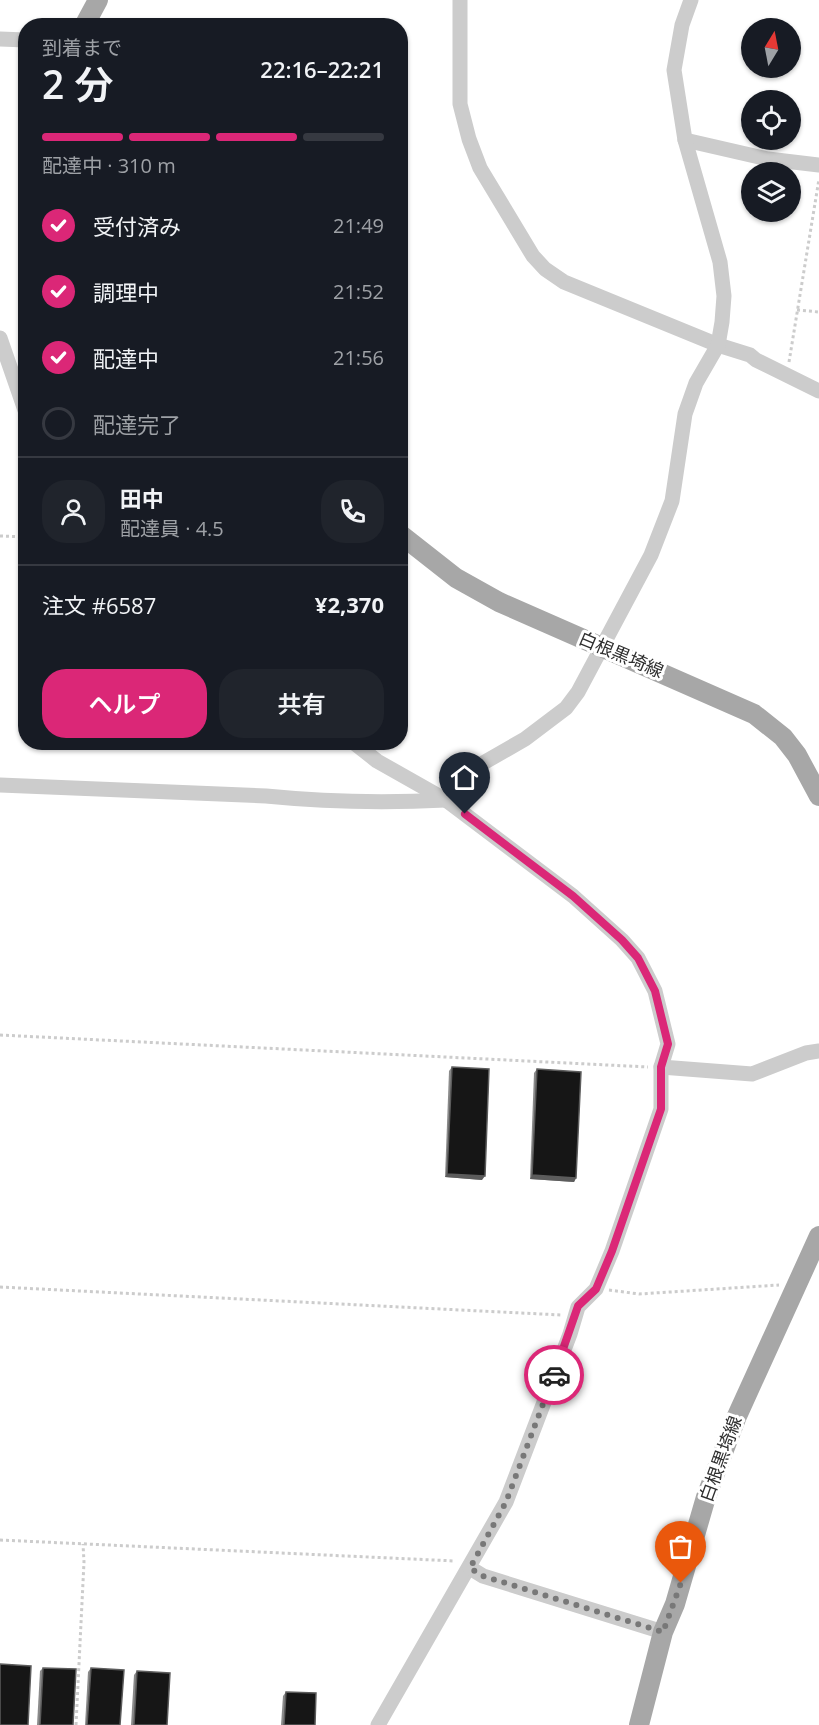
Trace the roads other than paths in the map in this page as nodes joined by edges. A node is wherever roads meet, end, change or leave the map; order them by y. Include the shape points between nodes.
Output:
1 (98, 0) edge
2 (460, 0) edge
3 (691, 0) edge
4 (88, 18) edge
5 (0, 39) edge
6 (18, 40) edge
7 (685, 140) junction
8 (819, 165) edge
9 (0, 338) edge
10 (718, 345) junction
11 (18, 390) edge
12 (819, 391) edge
13 (408, 540) edge
14 (603, 648) junction
15 (364, 750) edge
16 (0, 785) edge
17 (819, 796) edge
18 (446, 800) junction
19 (819, 1051) edge
20 (661, 1067) junction
21 (819, 1236) edge
22 (470, 1568) junction
23 (663, 1632) junction
24 (378, 1725) edge
25 (639, 1725) edge

1 - 4 main road
2 - 10 street via 460,104 469,139 480,168 533,256 564,282
3 - 7 street via 674,70
5 - 6 street
7 - 8 street via 768,159
7 - 10 street via 720,262 724,296
9 - 11 street
10 - 12 street via 750,355
10 - 14 street via 696,383 685,414 672,501 651,555
13 - 14 main road, 白根黒埼線 via 456,578 499,602
14 - 17 main road, 白根黒埼線 via 754,714 783,737
14 - 18 street via 566,708 525,739 457,778
15 - 18 street
16 - 18 street via 304,800
18 - 20 street via 573,896 638,958 655,991 668,1044
19 - 20 street via 752,1074
20 - 22 street via 661,1109 612,1251 596,1289 578,1306 506,1502
21 - 23 main road, 白根黒埼線 via 733,1426
22 - 23 street via 483,1576
22 - 24 street
23 - 25 main road, 白根黒埼線

